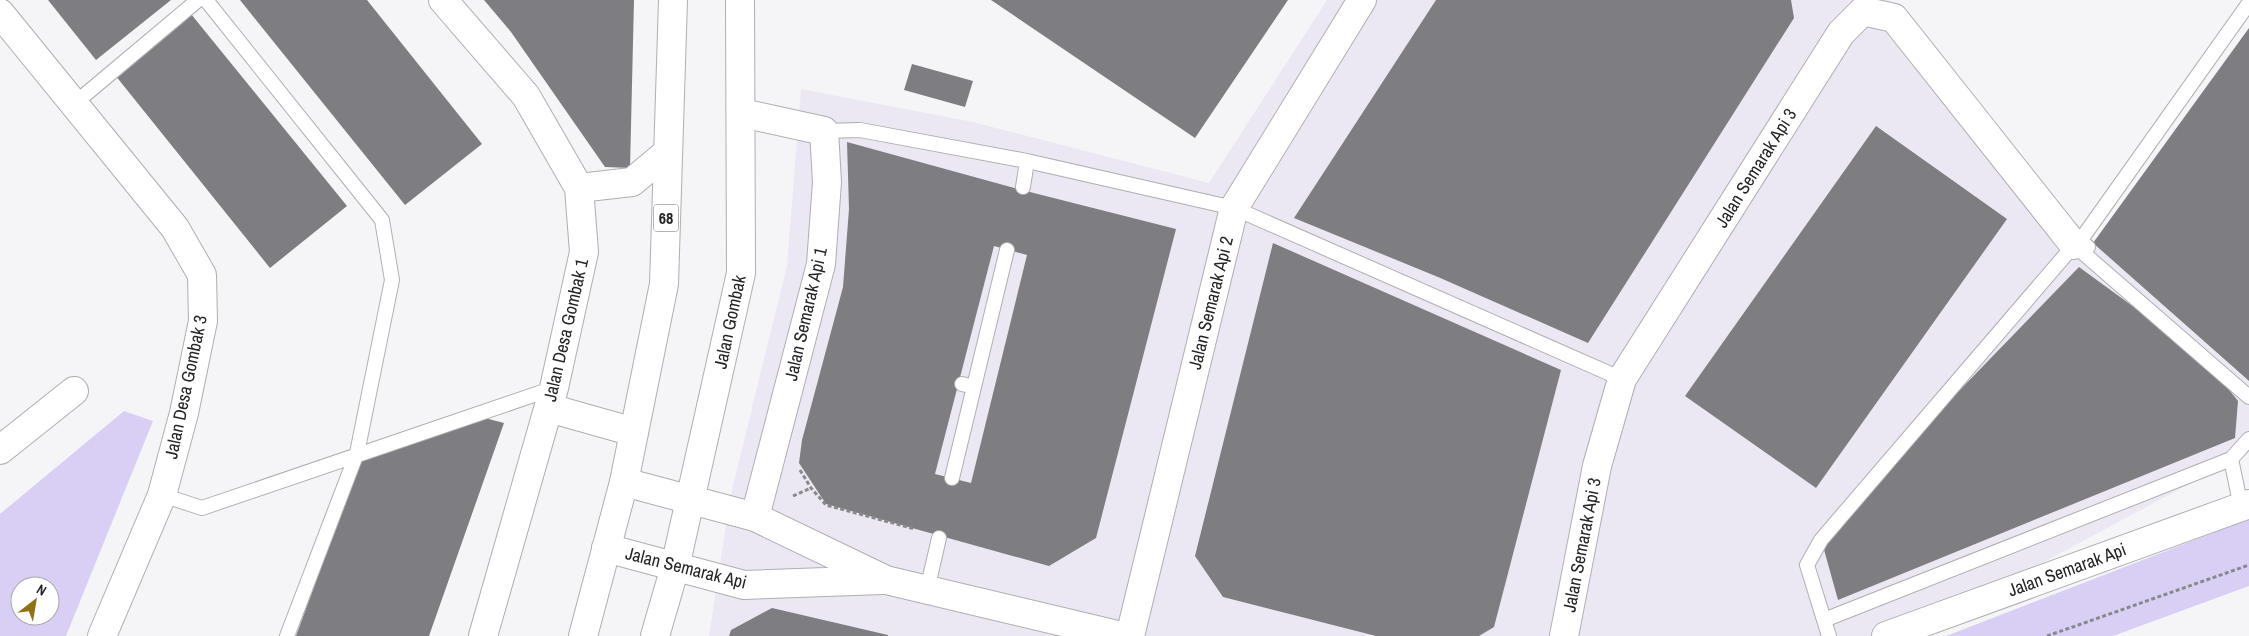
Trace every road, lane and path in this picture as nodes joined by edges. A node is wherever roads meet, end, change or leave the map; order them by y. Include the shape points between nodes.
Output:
1 (198, 0) edge
2 (206, 0) edge
3 (443, 0) edge
4 (673, 0) edge
5 (740, 0) edge
6 (1362, 0) edge
7 (2249, 3) edge
8 (0, 13) edge
9 (74, 104) junction
10 (742, 113) junction
11 (824, 131) junction
12 (668, 152) junction
13 (1027, 161) junction
14 (1023, 187) dead end
15 (578, 188) junction
16 (1234, 208) junction
17 (2074, 245) junction
18 (1007, 250) dead end
19 (1622, 379) junction
20 (2249, 386) edge
21 (74, 391) dead end
22 (552, 398) junction
23 (2249, 398) edge
24 (634, 432) junction
25 (2249, 439) edge
26 (0, 450) edge
27 (358, 453) junction
28 (2231, 459) junction
29 (799, 468) dead end
30 (952, 478) dead end
31 (624, 482) junction
32 (162, 495) junction
33 (691, 499) junction
34 (2245, 506) edge
35 (755, 517) junction
36 (921, 531) dead end
37 (939, 538) dead end
38 (606, 548) junction
39 (2249, 565) edge
40 (676, 567) junction
41 (886, 580) junction
42 (927, 590) junction
43 (1824, 620) junction
44 (102, 636) edge
45 (287, 636) edge
46 (483, 636) edge
47 (583, 636) edge
48 (655, 636) edge
49 (1122, 636) edge
50 (1130, 636) edge
51 (1564, 636) edge
52 (1829, 636) edge
53 (1886, 636) edge
54 (2048, 636) edge

1 - 9 lane
2 - 27 lane via 382,220 392,280
3 - 15 street, Jalan Desa Gombak 1 via 526,96
4 - 12 street, 68
5 - 10 street, Jalan Gombak
6 - 16 street, Jalan Semarak Api 2
7 - 20 lane via 2080,241
8 - 9 street, Jalan Desa Gombak 3
9 - 32 street, Jalan Desa Gombak 3 via 175,228 202,275 203,321 184,413
10 - 11 street
10 - 33 street, Jalan Gombak via 742,273
11 - 13 lane via 860,130
11 - 35 street, Jalan Semarak Api 1 via 827,182 821,264
12 - 15 street via 632,182
12 - 24 street, 68 via 664,284
13 - 14 lane
13 - 16 lane
15 - 22 street, Jalan Desa Gombak 1 via 584,252
16 - 19 lane
16 - 50 street, Jalan Semarak Api 2
17 - 19 street, Jalan Semarak Api 3 via 1894,18 1863,11 1842,33
17 - 23 lane
17 - 43 lane via 1821,540 1807,565
18 - 30 lane via 968,386
19 - 51 street, Jalan Semarak Api 3 via 1597,466
21 - 26 street
22 - 24 street
22 - 27 lane
22 - 46 street, Jalan Desa Gombak 1
24 - 31 street, 68
25 - 28 lane
27 - 32 lane via 202,508
27 - 45 lane
28 - 34 lane
28 - 43 lane
29 - 36 path via 826,505
31 - 33 street, Jalan Semarak Api
31 - 38 street, 68
32 - 44 street, Jalan Desa Gombak 3
33 - 35 street, Jalan Semarak Api
33 - 40 street, Jalan Gombak
34 - 53 street, Jalan Semarak Api
35 - 41 street, Jalan Semarak Api
37 - 42 lane
38 - 40 street, Jalan Semarak Api
38 - 47 street, 68
39 - 54 path
40 - 41 street, Jalan Semarak Api via 744,585
40 - 48 street, Jalan Gombak
41 - 42 street, Jalan Semarak Api
42 - 49 street, Jalan Semarak Api
43 - 52 lane

